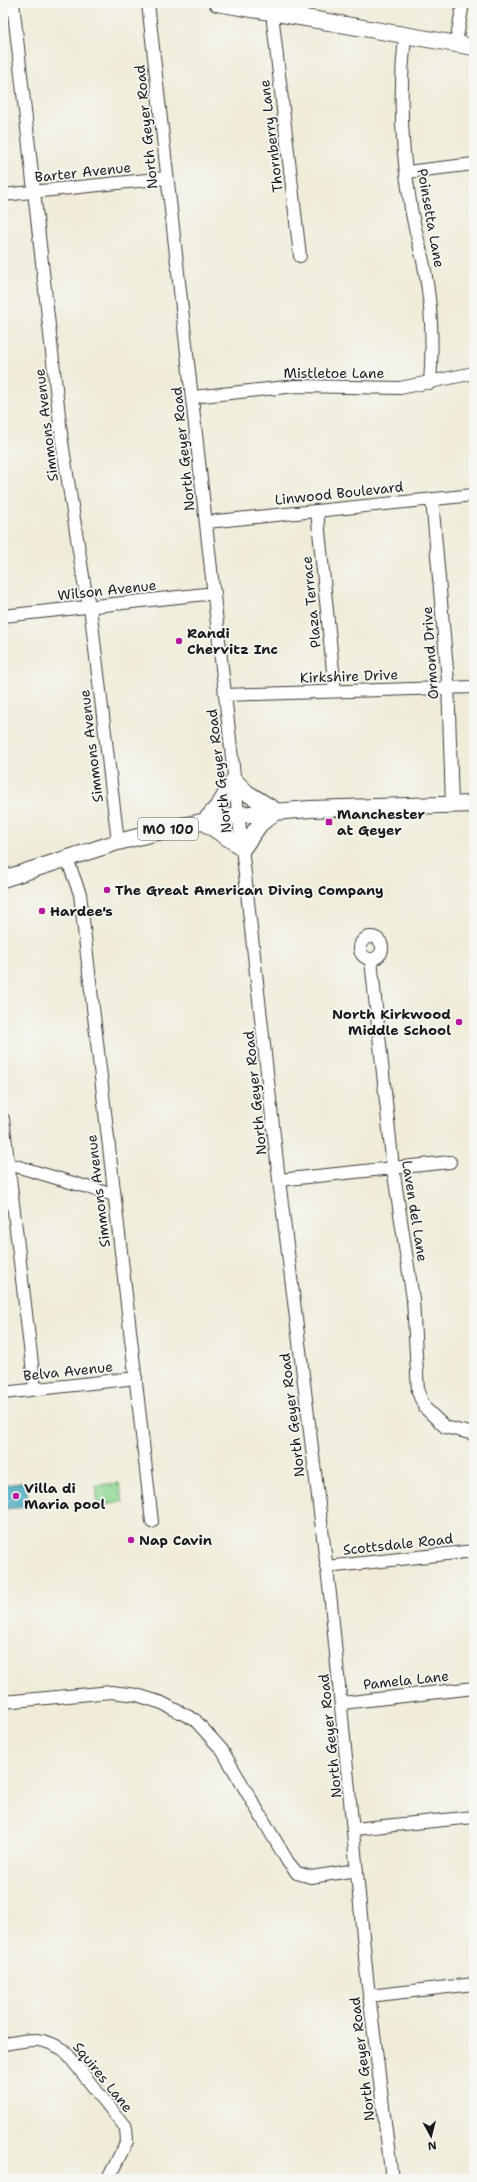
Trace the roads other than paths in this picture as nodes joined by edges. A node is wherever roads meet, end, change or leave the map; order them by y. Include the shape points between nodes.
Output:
1 (13, 3) edge
2 (148, 3) edge
3 (217, 3) edge
4 (463, 3) edge
5 (274, 13) junction
6 (405, 35) junction
7 (456, 44) junction
8 (474, 46) edge
9 (474, 164) edge
10 (407, 172) junction
11 (166, 178) junction
12 (34, 192) junction
13 (3, 195) edge
14 (300, 256) dead end
15 (474, 373) edge
16 (430, 383) junction
17 (193, 397) junction
18 (474, 495) edge
19 (432, 499) junction
20 (317, 511) junction
21 (207, 522) junction
22 (215, 593) junction
23 (90, 607) junction
24 (3, 616) edge
25 (448, 688) junction
26 (474, 688) edge
27 (335, 691) junction
28 (225, 695) junction
29 (234, 780) junction
30 (474, 804) edge
31 (452, 805) junction
32 (276, 811) junction
33 (238, 815) junction
34 (204, 822) junction
35 (118, 842) junction
36 (243, 848) junction
37 (67, 859) junction
38 (3, 880) edge
39 (371, 960) dead end
40 (3, 1119) edge
41 (450, 1162) dead end
42 (9, 1164) junction
43 (393, 1168) junction
44 (279, 1180) junction
45 (114, 1195) junction
46 (136, 1378) junction
47 (35, 1389) junction
48 (3, 1393) edge
49 (474, 1434) edge
50 (152, 1522) dead end
51 (474, 1551) edge
52 (326, 1567) junction
53 (474, 1688) edge
54 (3, 1702) edge
55 (342, 1702) junction
56 (474, 1817) edge
57 (354, 1829) junction
58 (357, 1870) junction
59 (474, 1984) edge
60 (369, 1996) junction
61 (3, 2044) edge
62 (108, 2179) edge
63 (392, 2179) edge

1 - 12 street, Simmons Avenue
2 - 11 street, North Geyer Road
3 - 5 main road
4 - 7 street
5 - 6 main road
5 - 14 street, Thornberry Lane
6 - 7 main road
6 - 10 street, Poinsetta Lane via 400,116
7 - 8 main road
9 - 10 street
10 - 16 street, Poinsetta Lane via 431,317
11 - 12 street, Barter Avenue
11 - 17 street, North Geyer Road
12 - 13 street, Barter Avenue
12 - 23 street, Simmons Avenue via 67,477
15 - 16 street, Mistletoe Lane
16 - 17 street, Mistletoe Lane via 400,388 296,386
17 - 21 street, North Geyer Road
18 - 19 street, Linwood Boulevard
19 - 20 street, Linwood Boulevard
19 - 25 street, Ormond Drive
20 - 21 street, Linwood Boulevard
20 - 27 street, Plaza Terrace
21 - 22 street, North Geyer Road
22 - 23 street, Wilson Avenue
22 - 28 street, North Geyer Road
23 - 24 street, Wilson Avenue
23 - 35 street, Simmons Avenue
25 - 26 street, Kirkshire Drive
25 - 27 street, Kirkshire Drive
25 - 31 street, Ormond Drive
27 - 28 street, Kirkshire Drive
28 - 29 street, North Geyer Road
29 - 32 main road via 246,793
29 - 33 street, North Geyer Road
29 - 34 main road via 220,804
30 - 31 main road, MO 100
31 - 32 main road, MO 100
32 - 33 main road, MO 100
32 - 36 main road via 260,824
33 - 34 main road, MO 100
33 - 36 street, North Geyer Road
34 - 35 main road, MO 100
34 - 36 main road
35 - 37 main road, MO 100
36 - 44 street, North Geyer Road
37 - 38 main road, MO 100
37 - 45 street, Simmons Avenue via 80,894
39 - 43 street, Laven del Lane
40 - 42 street
41 - 43 street
42 - 45 street
42 - 47 street
43 - 44 street
43 - 49 street, Laven del Lane via 414,1299 417,1379 421,1401 432,1417 445,1427
44 - 52 street, North Geyer Road
45 - 46 street, Simmons Avenue
46 - 47 street, Belva Avenue
46 - 50 street, Simmons Avenue
47 - 48 street, Belva Avenue
51 - 52 street, Scottsdale Road
52 - 55 street, North Geyer Road
53 - 55 street, Pamela Lane
54 - 58 street via 111,1692 137,1695 162,1703 195,1720 222,1750 286,1859 297,1873 311,1877
55 - 57 street, North Geyer Road
56 - 57 street
57 - 58 street, North Geyer Road
58 - 60 street, North Geyer Road
59 - 60 street
60 - 63 street, North Geyer Road
61 - 62 street, Squires Lane via 35,2038 51,2042 64,2050 126,2128 127,2141

